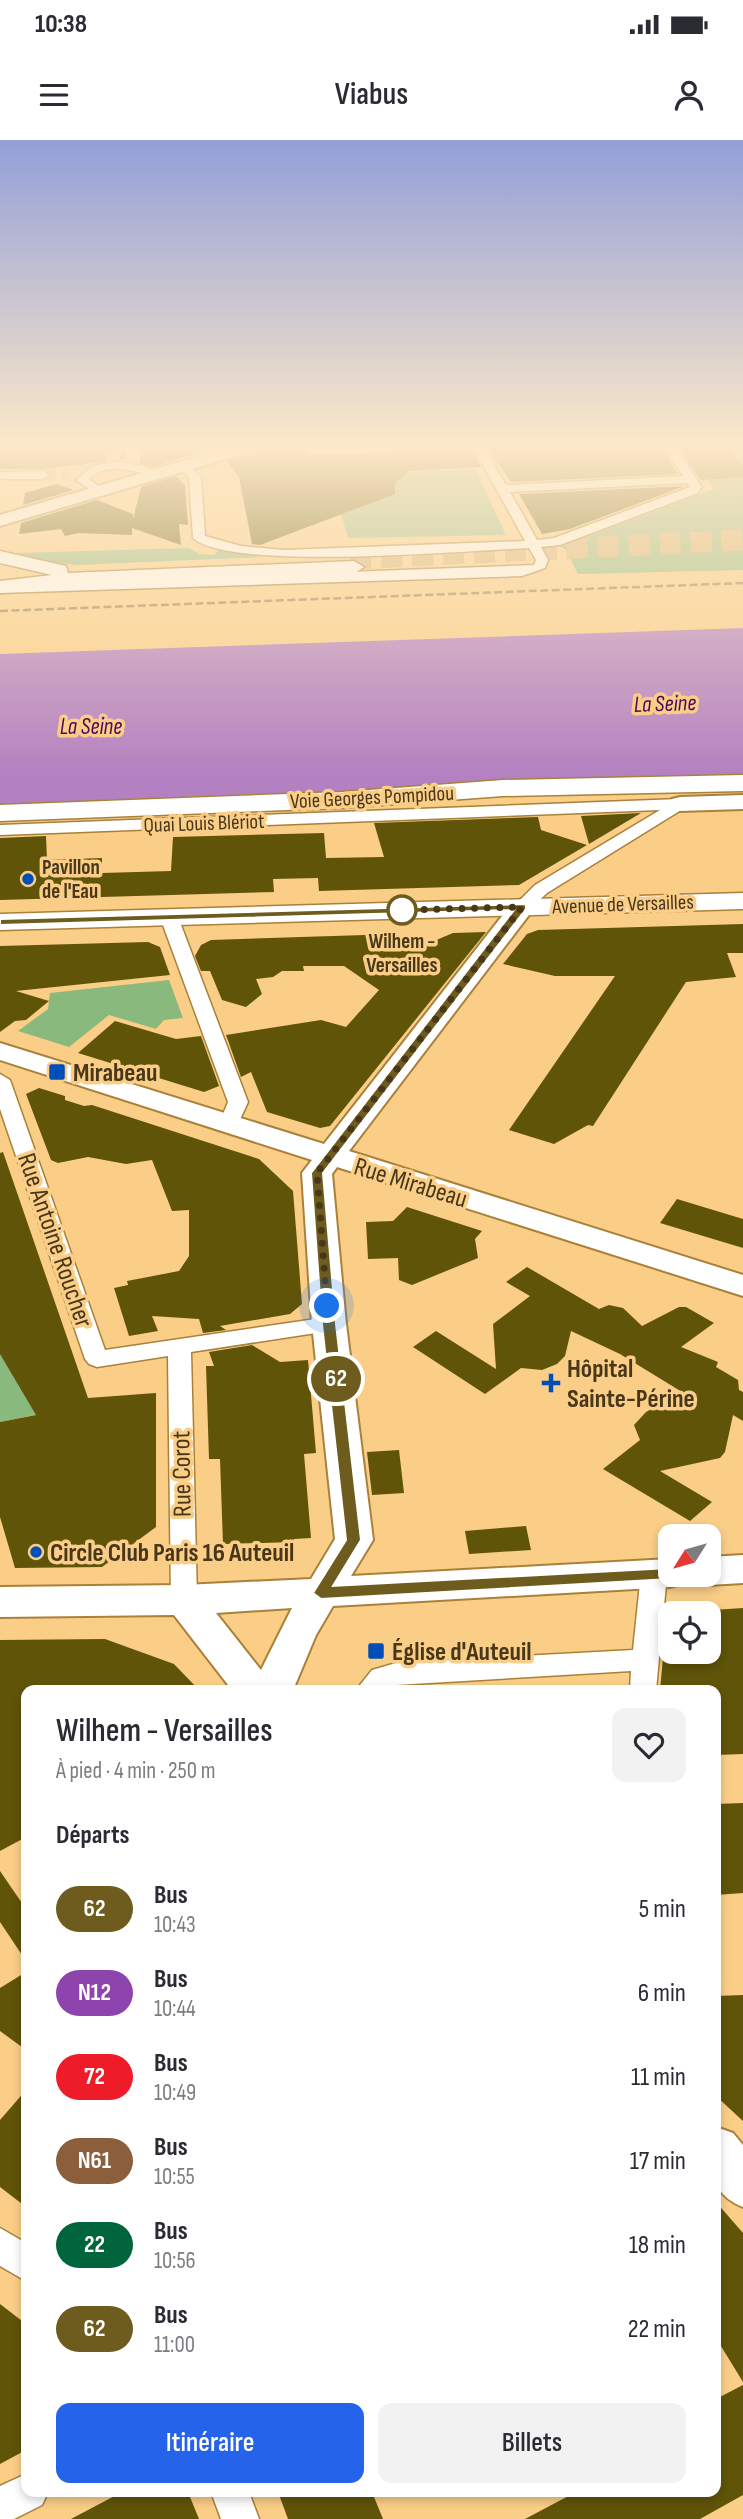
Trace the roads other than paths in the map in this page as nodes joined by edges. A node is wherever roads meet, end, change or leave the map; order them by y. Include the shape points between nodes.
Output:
1 (0, 556) edge
2 (539, 556) edge
3 (0, 588) edge
4 (743, 783) edge
5 (391, 797) junction
6 (743, 802) edge
7 (680, 804) junction
8 (0, 813) edge
9 (0, 830) edge
10 (743, 901) edge
11 (522, 907) junction
12 (169, 917) junction
13 (0, 922) edge
14 (0, 1051) edge
15 (0, 1080) edge
16 (229, 1124) junction
17 (330, 1157) junction
18 (743, 1286) edge
19 (329, 1324) junction
20 (179, 1349) junction
21 (743, 1569) edge
22 (721, 1570) edge
23 (658, 1574) edge
24 (660, 1587) edge
25 (321, 1593) junction
26 (184, 1600) junction
27 (0, 1602) edge
28 (646, 1660) junction
29 (376, 1684) edge
30 (250, 1685) edge
31 (275, 1685) edge
32 (644, 1685) edge
33 (721, 2156) edge
34 (743, 2183) edge
35 (0, 2245) edge
36 (21, 2260) edge
37 (21, 2496) edge
38 (232, 2497) edge
39 (0, 2506) edge
40 (240, 2519) edge

1 - 3 main road via 63,570 352,563 78,578
2 - 3 street via 543,564 522,572
4 - 5 main road, Voie Georges Pompidou via 503,788
5 - 7 main road via 653,793
5 - 8 main road, Voie Georges Pompidou
6 - 7 street, Quai Louis Blériot
7 - 9 street, Quai Louis Blériot
7 - 11 street via 541,889
10 - 11 main road, Avenue de Versailles
11 - 12 main road, Avenue de Versailles
11 - 17 street
12 - 13 main road, Avenue de Versailles
12 - 16 street via 239,1102
14 - 16 street, Rue Mirabeau
15 - 20 street, Rue Antoine Roucher via 97,1359
16 - 17 street, Rue Mirabeau
17 - 18 street, Rue Mirabeau
17 - 19 street via 317,1173
19 - 20 street
19 - 25 street via 354,1540
20 - 26 street, Rue Corot
21 - 22 street
23 - 25 street
24 - 28 street
25 - 26 street
25 - 31 street via 298,1631
26 - 27 street
26 - 30 street
28 - 29 street via 396,1674
28 - 32 street
33 - 34 street
35 - 36 street
37 - 39 street
38 - 40 street

